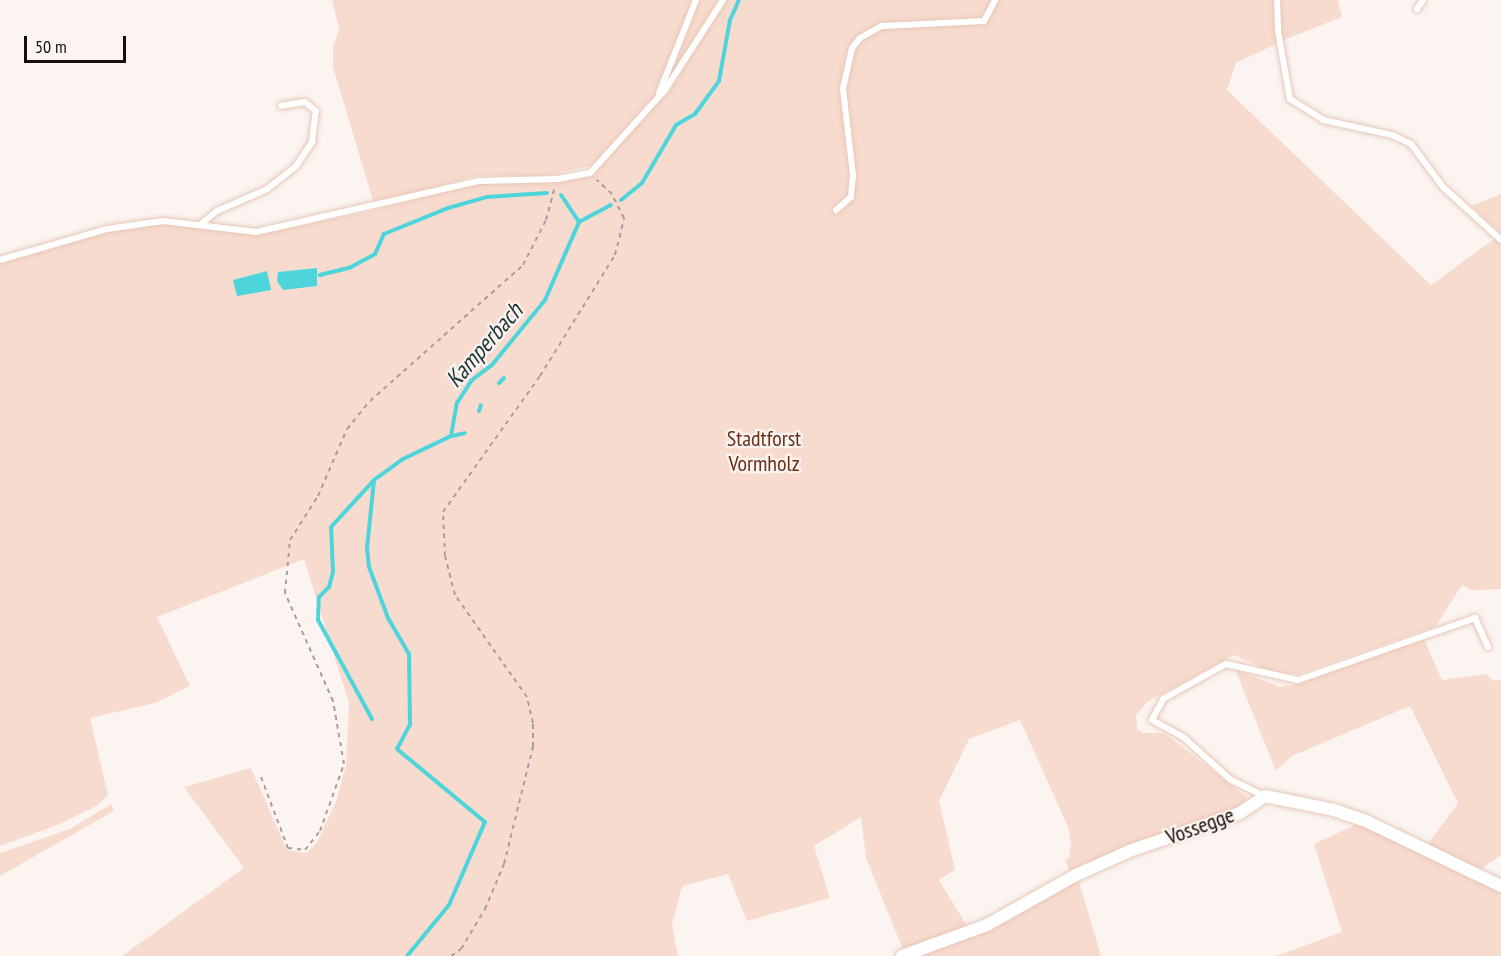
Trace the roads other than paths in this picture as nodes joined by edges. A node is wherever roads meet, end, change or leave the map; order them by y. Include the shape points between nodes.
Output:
1 (696, 0) edge
2 (723, 0) edge
3 (995, 0) edge
4 (1277, 0) edge
5 (1423, 0) edge
6 (1417, 9) dead end
7 (659, 93) junction
8 (282, 106) dead end
9 (836, 210) dead end
10 (201, 224) junction
11 (1501, 240) edge
12 (0, 260) edge
13 (1488, 647) dead end
14 (1265, 796) junction
15 (1501, 886) edge
16 (902, 956) edge

1 - 7 lane
2 - 7 lane via 689,58
3 - 9 lane via 984,21 882,26 860,38 852,48 843,89 853,175 851,196
4 - 11 lane via 1278,31 1290,99 1323,120 1392,135 1411,144 1443,188
5 - 6 lane
7 - 10 lane via 590,173 558,179 478,181 256,232
8 - 10 lane via 305,102 316,111 312,142 302,158 267,189 217,211
10 - 12 lane via 163,221 107,229
13 - 14 lane via 1475,618 1298,680 1226,664 1163,699 1152,720 1183,737 1231,780
14 - 15 street via 1334,810 1368,822
14 - 16 street, Vossegge via 1240,813 1132,850 1086,871 987,925

